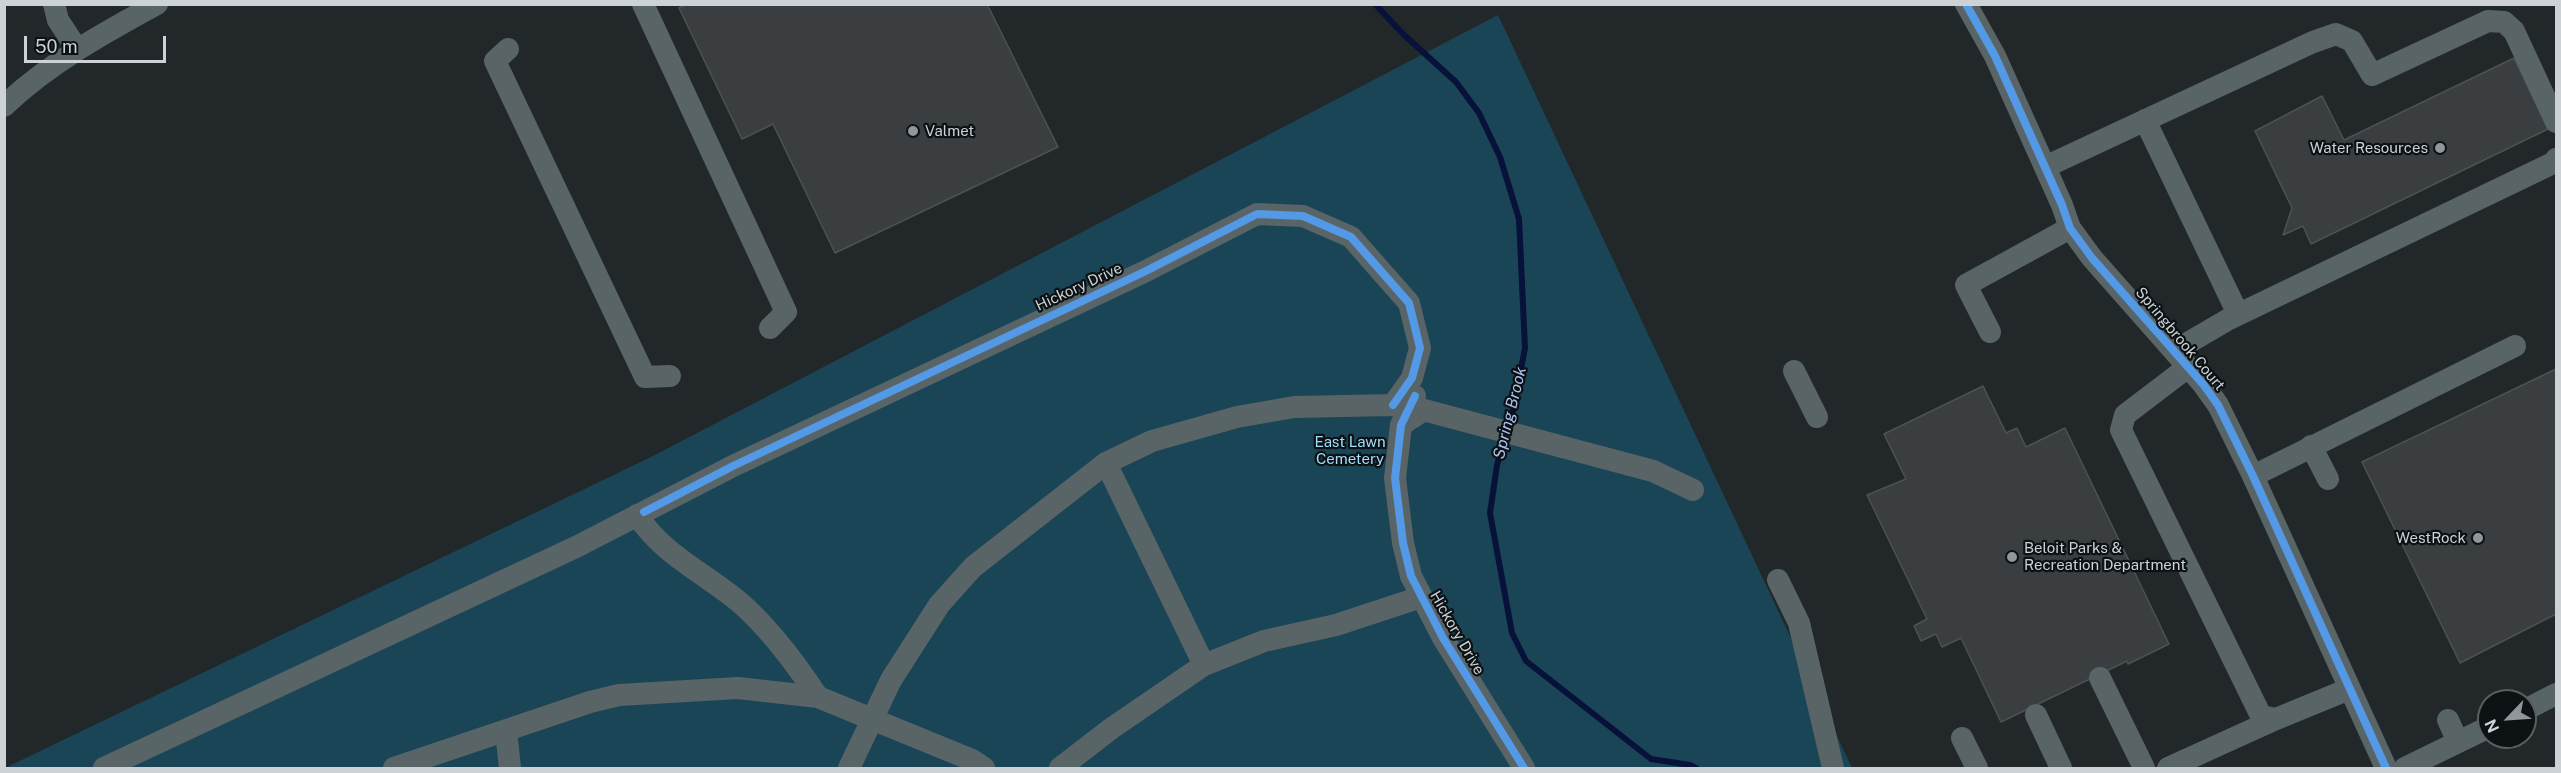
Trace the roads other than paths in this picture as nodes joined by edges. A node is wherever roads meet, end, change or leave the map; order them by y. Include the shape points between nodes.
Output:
1 (54, 4) edge
2 (157, 4) edge
3 (643, 4) edge
4 (1966, 4) edge
5 (77, 50) junction
6 (508, 50) dead end
7 (4, 105) edge
8 (2145, 120) junction
9 (2556, 122) edge
10 (2556, 159) edge
11 (2045, 167) junction
12 (2070, 228) junction
13 (2238, 314) junction
14 (770, 327) dead end
15 (1989, 332) dead end
16 (2515, 346) dead end
17 (2181, 359) junction
18 (1794, 371) dead end
19 (669, 376) dead end
20 (1415, 396) dead end
21 (1397, 415) junction
22 (1817, 417) dead end
23 (2312, 446) junction
24 (1106, 463) junction
25 (2253, 476) junction
26 (2328, 479) dead end
27 (1693, 490) dead end
28 (641, 514) junction
29 (1778, 580) dead end
30 (1421, 597) junction
31 (1204, 665) junction
32 (2100, 678) dead end
33 (2349, 689) junction
34 (2556, 694) edge
35 (818, 697) junction
36 (2537, 704) edge
37 (2036, 715) dead end
38 (872, 718) junction
39 (2276, 719) junction
40 (2448, 720) dead end
41 (506, 731) junction
42 (2477, 733) edge
43 (1962, 738) dead end
44 (2458, 742) junction
45 (2174, 767) edge
46 (104, 768) edge
47 (394, 768) edge
48 (510, 768) edge
49 (849, 768) edge
50 (984, 768) edge
51 (1060, 768) edge
52 (1524, 768) edge
53 (1833, 768) edge
54 (1977, 768) edge
55 (2061, 768) edge
56 (2144, 768) edge
57 (2386, 768) edge
58 (2405, 768) edge

1 - 5 street via 58,20
2 - 5 street
3 - 14 street via 786,312
4 - 11 street, Springbrook Court via 1995,56
5 - 7 street
6 - 19 street via 495,61 645,377
8 - 9 street via 2336,34 2352,41 2372,75 2488,21 2504,22 2514,31
8 - 11 street
8 - 13 street
10 - 13 street via 2553,164
11 - 12 street, Springbrook Court
12 - 15 street via 1966,285
12 - 17 street, Springbrook Court
13 - 17 street
16 - 23 street
17 - 25 street, Springbrook Court via 2218,405
17 - 39 street via 2125,415 2121,430 2261,716
18 - 22 street
20 - 21 street, Hickory Drive
21 - 24 street via 1294,407 1237,417 1152,441
21 - 27 street via 1424,410 1653,471
21 - 28 street, Hickory Drive via 1420,348 1409,303 1351,237 1303,216 1257,214
21 - 30 street, Hickory Drive via 1395,478 1408,565
23 - 25 street
23 - 26 street
24 - 31 street
24 - 38 street via 966,574 939,605 891,680
25 - 33 street, Springbrook Court
28 - 35 street via 650,535 739,602
28 - 46 street, Hickory Drive
29 - 53 street via 1798,622
30 - 31 street via 1336,625 1264,641
30 - 52 street, Hickory Drive
31 - 51 street
32 - 56 street
33 - 39 street
33 - 57 street, Springbrook Court
34 - 36 street
35 - 38 street
35 - 41 street via 738,688 619,695
37 - 55 street
38 - 49 street
38 - 50 street
39 - 45 street
40 - 44 street
41 - 47 street
41 - 48 street
42 - 44 street
43 - 54 street
44 - 58 street

